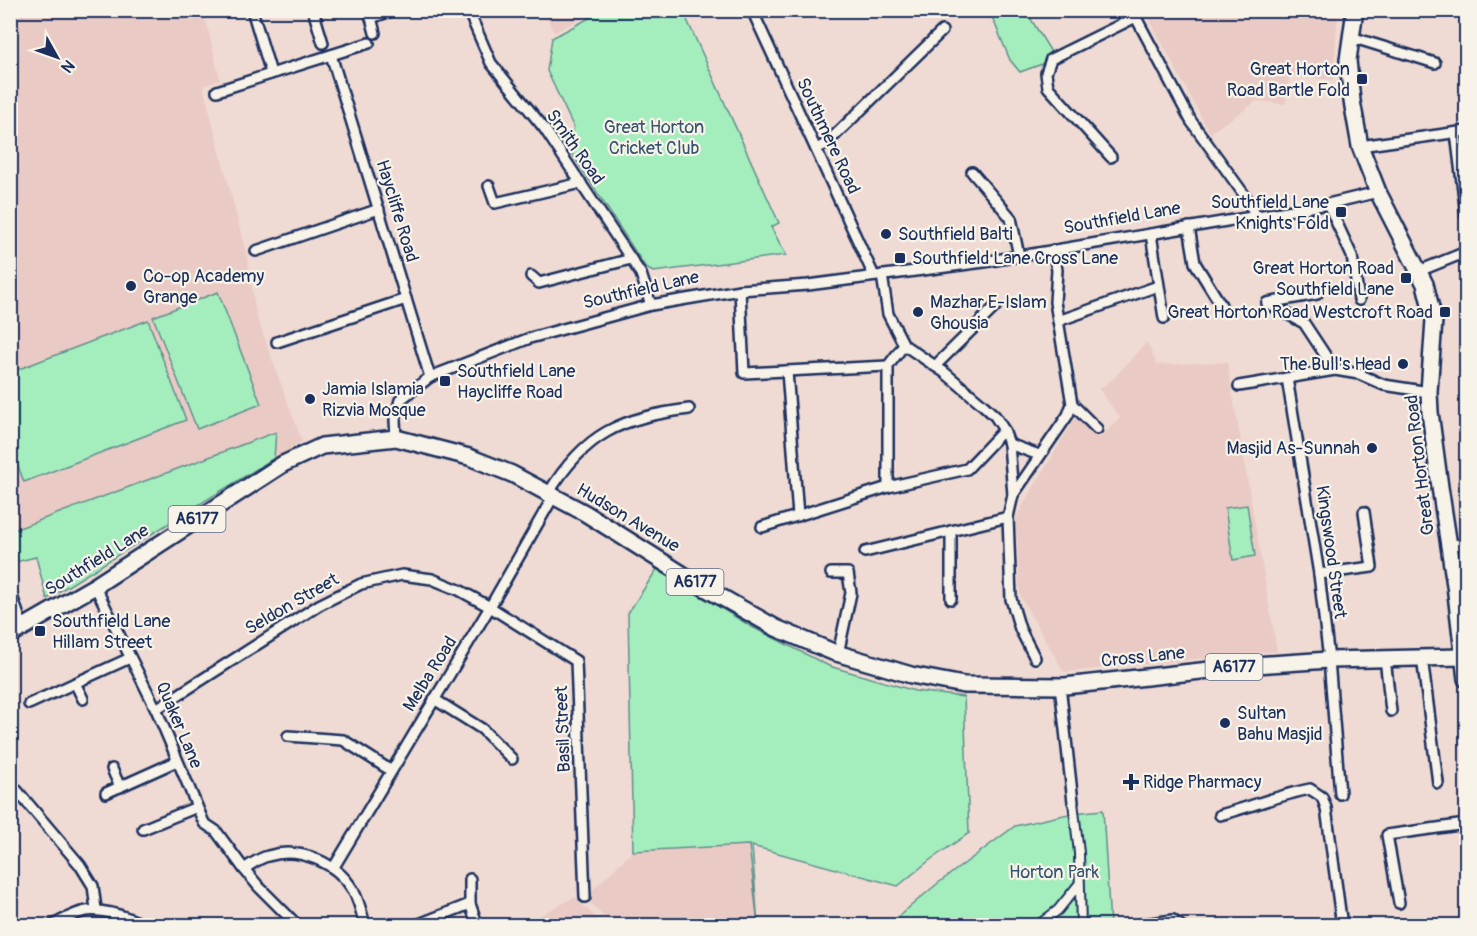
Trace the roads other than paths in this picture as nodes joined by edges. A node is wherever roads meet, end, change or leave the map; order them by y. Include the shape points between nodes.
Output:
1 (252, 10) edge
2 (313, 10) edge
3 (394, 10) edge
4 (468, 10) edge
5 (752, 10) edge
6 (1355, 10) edge
7 (370, 14) edge
8 (1134, 14) edge
9 (942, 31) dead end
10 (375, 33) dead end
11 (1351, 37) junction
12 (323, 43) dead end
13 (369, 43) dead end
14 (331, 55) junction
15 (1435, 63) dead end
16 (271, 73) junction
17 (217, 91) dead end
18 (1467, 131) edge
19 (1456, 133) junction
20 (1360, 146) junction
21 (816, 149) junction
22 (1112, 157) dead end
23 (972, 172) dead end
24 (581, 183) junction
25 (489, 186) dead end
26 (1378, 192) junction
27 (1328, 204) junction
28 (379, 209) junction
29 (1467, 215) edge
30 (1256, 216) junction
31 (1189, 227) junction
32 (1151, 234) junction
33 (1053, 250) junction
34 (256, 251) dead end
35 (1467, 252) edge
36 (1018, 256) junction
37 (631, 259) junction
38 (1419, 271) junction
39 (878, 275) junction
40 (531, 276) dead end
41 (1158, 286) junction
42 (740, 290) junction
43 (1317, 294) dead end
44 (406, 298) junction
45 (1359, 300) dead end
46 (651, 305) junction
47 (1221, 305) dead end
48 (995, 307) dead end
49 (1164, 318) dead end
50 (1058, 321) junction
51 (277, 342) dead end
52 (904, 345) junction
53 (888, 366) junction
54 (934, 366) junction
55 (788, 370) junction
56 (1335, 370) junction
57 (430, 377) junction
58 (1287, 378) junction
59 (1239, 386) dead end
60 (1429, 392) junction
61 (1071, 404) junction
62 (689, 409) dead end
63 (1097, 429) dead end
64 (1004, 430) junction
65 (396, 438) junction
66 (1009, 444) junction
67 (1040, 455) junction
68 (888, 488) junction
69 (551, 495) junction
70 (1013, 495) junction
71 (1364, 512) dead end
72 (798, 516) junction
73 (1008, 517) junction
74 (762, 526) dead end
75 (951, 531) junction
76 (1467, 544) edge
77 (1449, 545) junction
78 (865, 552) dead end
79 (831, 573) dead end
80 (1319, 574) junction
81 (1461, 585) edge
82 (95, 586) junction
83 (10, 590) edge
84 (951, 599) dead end
85 (13, 605) edge
86 (490, 607) junction
87 (17, 632) edge
88 (838, 654) junction
89 (1422, 657) junction
90 (1462, 657) junction
91 (130, 658) junction
92 (1035, 658) dead end
93 (1385, 658) junction
94 (1329, 660) junction
95 (1467, 679) edge
96 (75, 683) junction
97 (1060, 685) junction
98 (1007, 686) joint
99 (83, 699) dead end
100 (434, 699) junction
101 (29, 704) dead end
102 (156, 709) junction
103 (1391, 711) dead end
104 (288, 736) dead end
105 (512, 759) dead end
106 (177, 761) junction
107 (112, 769) dead end
108 (390, 770) junction
109 (1438, 783) dead end
110 (120, 787) junction
111 (14, 788) dead end
112 (106, 793) dead end
113 (1340, 794) dead end
114 (1073, 802) joint
115 (197, 807) junction
116 (1220, 815) dead end
117 (1467, 824) edge
118 (143, 829) dead end
119 (333, 867) junction
120 (244, 869) junction
121 (470, 879) dead end
122 (1079, 884) junction
123 (585, 897) dead end
124 (1399, 903) dead end
125 (470, 904) junction
126 (96, 909) junction
127 (51, 926) edge
128 (145, 926) edge
129 (298, 926) edge
130 (365, 926) edge
131 (414, 926) edge
132 (478, 926) edge
133 (1037, 926) edge
134 (1081, 926) edge
135 (1128, 926) edge
136 (1181, 926) edge
137 (1342, 926) edge

1 - 16 street
2 - 12 street
3 - 7 street
4 - 24 street, Smith Road via 491,63 544,128
5 - 21 street, Southmere Road
6 - 11 main road, Great Horton Road
7 - 10 street
8 - 22 street via 1051,59 1046,72 1048,87
8 - 30 street via 1191,121
9 - 21 street via 826,144
11 - 15 street
11 - 20 main road, Great Horton Road via 1348,60
13 - 14 street
14 - 16 street
14 - 28 street, Haycliffe Road
16 - 17 street
18 - 19 street
19 - 20 street
19 - 29 street
20 - 26 main road, Great Horton Road
21 - 39 street, Southmere Road
23 - 36 street via 1011,218
24 - 25 street via 495,203
24 - 37 street, Smith Road
26 - 27 street, Southfield Lane
26 - 38 main road, Great Horton Road
27 - 30 street, Southfield Lane
27 - 45 street via 1352,256
28 - 34 street
28 - 44 street, Haycliffe Road
30 - 31 street, Southfield Lane
31 - 32 street, Southfield Lane
31 - 47 street via 1195,263
32 - 33 street, Southfield Lane
32 - 41 street
33 - 36 street, Southfield Lane
33 - 50 street
35 - 38 street
36 - 39 street, Southfield Lane
37 - 40 street via 539,283
37 - 46 street, Smith Road via 641,274
38 - 60 main road, Great Horton Road via 1434,320
39 - 42 street, Southfield Lane
39 - 52 street via 888,314
41 - 49 street
41 - 50 street
42 - 46 street, Southfield Lane
42 - 55 street via 744,373
43 - 56 street via 1267,303 1304,323
44 - 51 street
44 - 57 street, Haycliffe Road
46 - 57 street, Southfield Lane via 530,338
48 - 54 street
50 - 61 street
52 - 53 street
52 - 54 street
53 - 55 street
53 - 68 street
54 - 64 street via 981,403
55 - 72 street
56 - 58 street
56 - 60 street via 1359,374 1384,385
57 - 65 street, Southfield Lane via 400,400
58 - 59 street
58 - 80 street, Kingswood Street
60 - 77 main road, Great Horton Road
61 - 63 street
61 - 67 street via 1068,415
62 - 69 street, Melba Road via 629,420 600,435 560,475
64 - 66 street
64 - 68 street via 967,469
65 - 69 main road, Hudson Avenue / A6177 via 469,457
65 - 82 main road, Southfield Lane / A6177 via 322,446 283,464
66 - 67 street
66 - 70 street
67 - 70 street
68 - 72 street
69 - 86 street, Melba Road
69 - 88 main road, Hudson Avenue / A6177 via 776,628
70 - 73 street
71 - 80 street via 1372,567
72 - 74 street
73 - 75 street
73 - 92 street via 1011,599
75 - 78 street
75 - 84 street
76 - 77 street
77 - 81 main road, Great Horton Road
79 - 88 street via 848,573 851,593
80 - 94 street, Kingswood Street
81 - 90 main road, Great Horton Road
82 - 87 main road, Southfield Lane / A6177
82 - 91 street, Quaker Lane
83 - 85 street
85 - 87 street
86 - 100 street, Melba Road
86 - 102 street, Seldon Street via 432,579 402,575 361,584 319,605
86 - 123 street, Basil Street via 576,661
88 - 98 main road, Hudson Avenue / A6177 via 911,675 964,685
89 - 90 main road, Cross Lane / A6177
89 - 93 main road, Cross Lane / A6177
89 - 109 street
90 - 95 main road, Great Horton Road
91 - 96 street
91 - 102 street, Quaker Lane
93 - 94 main road, Cross Lane / A6177
93 - 103 street
94 - 97 main road, Cross Lane / A6177
94 - 113 street, Kingswood Street
96 - 99 street
96 - 101 street
97 - 98 main road, Cross Lane / A6177
97 - 114 street
100 - 105 street via 482,729
100 - 108 street, Melba Road
102 - 106 street, Quaker Lane
104 - 108 street via 343,740
106 - 110 street
106 - 115 street, Quaker Lane
107 - 110 street
108 - 119 street, Melba Road
110 - 112 street
111 - 126 street via 80,865 93,886
114 - 122 street
115 - 118 street
115 - 120 street, Quaker Lane via 204,823 216,831
116 - 137 street via 1310,789 1322,797
117 - 124 street via 1387,835
119 - 120 street via 292,854 270,855
119 - 130 street via 352,889
120 - 129 street, Quaker Lane
121 - 125 street
122 - 133 street via 1059,910
122 - 134 street
125 - 131 street
125 - 132 street
126 - 127 street via 78,912
126 - 128 street
135 - 136 street via 1173,920

